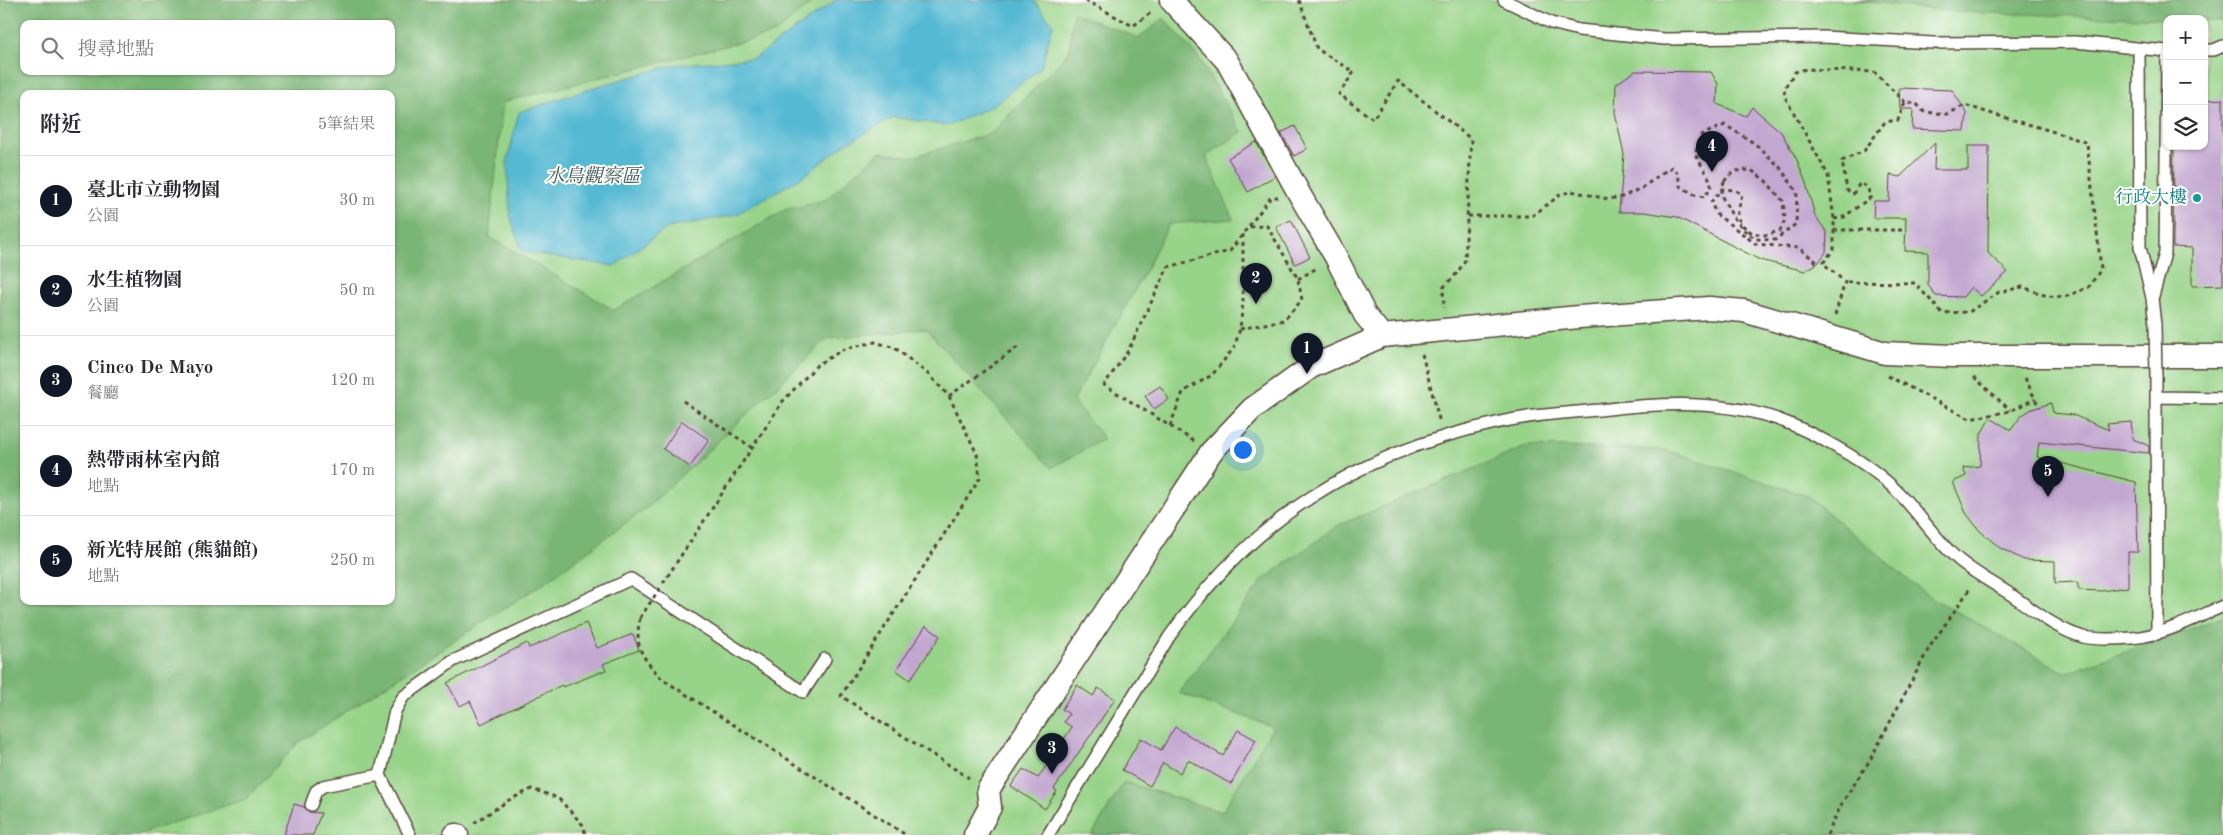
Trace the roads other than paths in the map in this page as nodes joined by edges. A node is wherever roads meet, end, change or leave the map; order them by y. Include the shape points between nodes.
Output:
1 (1504, 0) edge
2 (1165, 3) edge
3 (2223, 46) edge
4 (2139, 50) junction
5 (2208, 50) edge
6 (2163, 51) edge
7 (2167, 105) edge
8 (2152, 298) junction
9 (1382, 336) junction
10 (2223, 356) edge
11 (2156, 397) junction
12 (2223, 398) edge
13 (2223, 606) edge
14 (2157, 634) junction
15 (825, 659) dead end
16 (380, 775) junction
17 (311, 805) dead end
18 (410, 835) edge
19 (976, 835) edge
20 (1048, 835) edge

1 - 4 lane via 1551,23 1579,30 1664,39 1823,37 1933,43 2075,42
2 - 9 street via 1228,61 1365,315
3 - 5 lane
4 - 6 lane
4 - 8 lane via 2140,247
7 - 8 lane via 2165,253
8 - 11 lane, bridge
9 - 10 street via 1709,308 1744,311 1885,353
9 - 19 street via 1310,367 1252,409 1210,452 988,790 990,807
11 - 12 lane
11 - 14 lane
13 - 14 lane
14 - 20 lane via 2130,638 2083,637 2059,626 1952,554 1893,487 1865,464 1785,422 1694,404 1636,406 1499,422 1444,435 1372,463 1327,486 1254,539 1221,571 1169,637
15 - 16 lane via 803,692 631,579 452,661 422,682 403,697 395,710
16 - 17 lane via 323,786 316,791
16 - 18 lane

